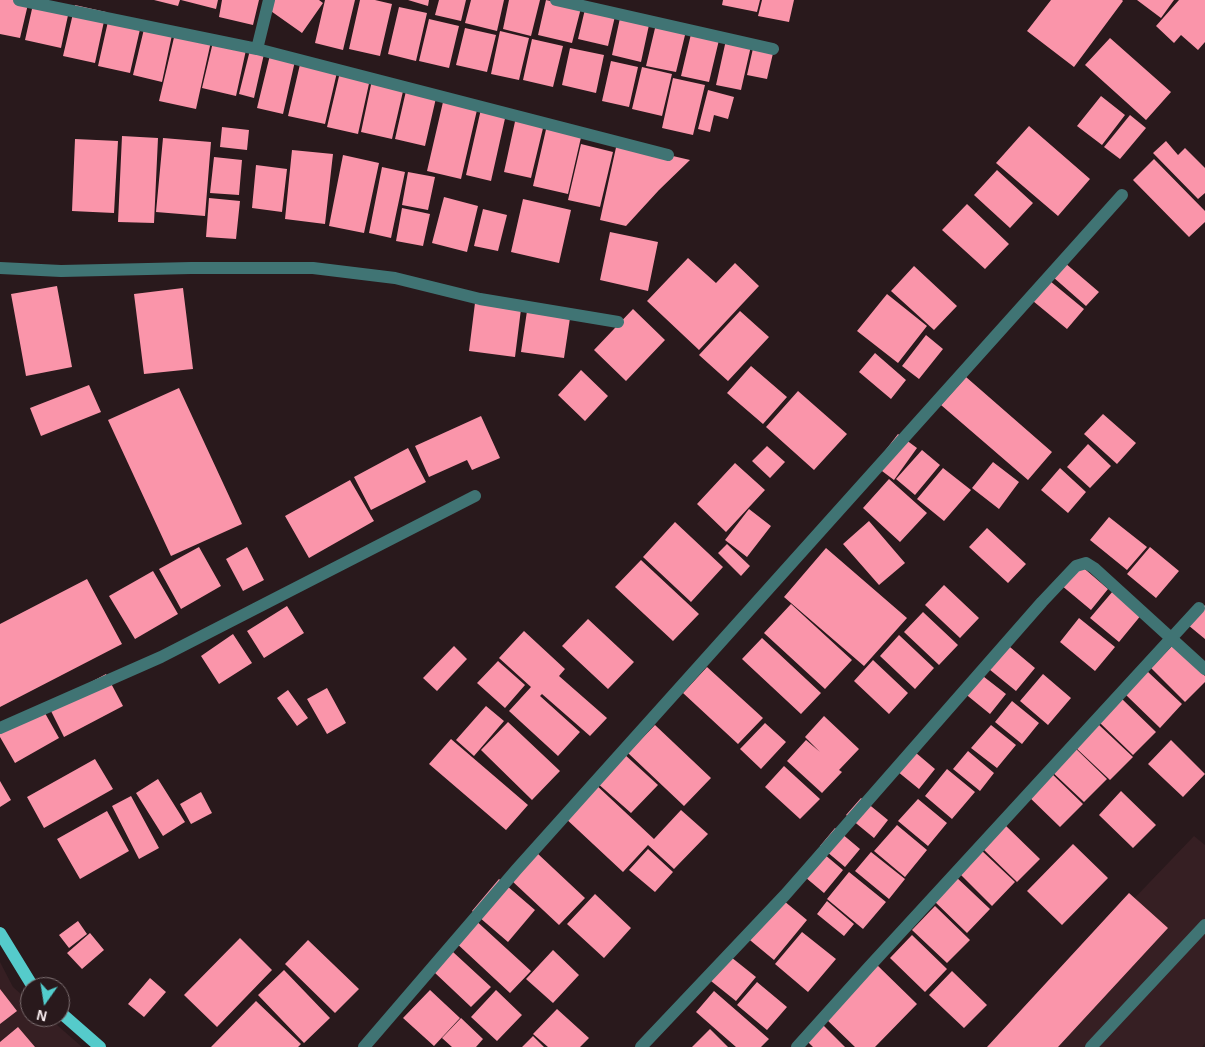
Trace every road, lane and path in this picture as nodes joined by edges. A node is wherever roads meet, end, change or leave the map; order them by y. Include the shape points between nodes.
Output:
1 (19, 0) edge
2 (269, 0) edge
3 (556, 0) edge
4 (257, 49) junction
5 (773, 49) dead end
6 (668, 155) dead end
7 (1122, 195) dead end
8 (0, 268) edge
9 (618, 322) dead end
10 (475, 496) dead end
11 (1199, 608) dead end
12 (1171, 638) junction
13 (1205, 669) edge
14 (0, 728) edge
15 (1205, 925) edge
16 (0, 933) edge
17 (27, 977) edge
18 (70, 1021) edge
19 (100, 1047) edge
20 (364, 1047) edge
21 (641, 1047) edge
22 (797, 1047) edge
23 (1090, 1047) edge

1 - 4 street
2 - 4 street
3 - 5 street
4 - 6 street
7 - 20 street via 523,861
8 - 9 street via 61,271 313,268 395,278 480,299
10 - 14 street via 161,657
11 - 12 street
12 - 13 street
12 - 21 street via 1094,568 1086,563 1076,566 785,895
12 - 22 street
15 - 23 street
16 - 17 main road
18 - 19 main road

